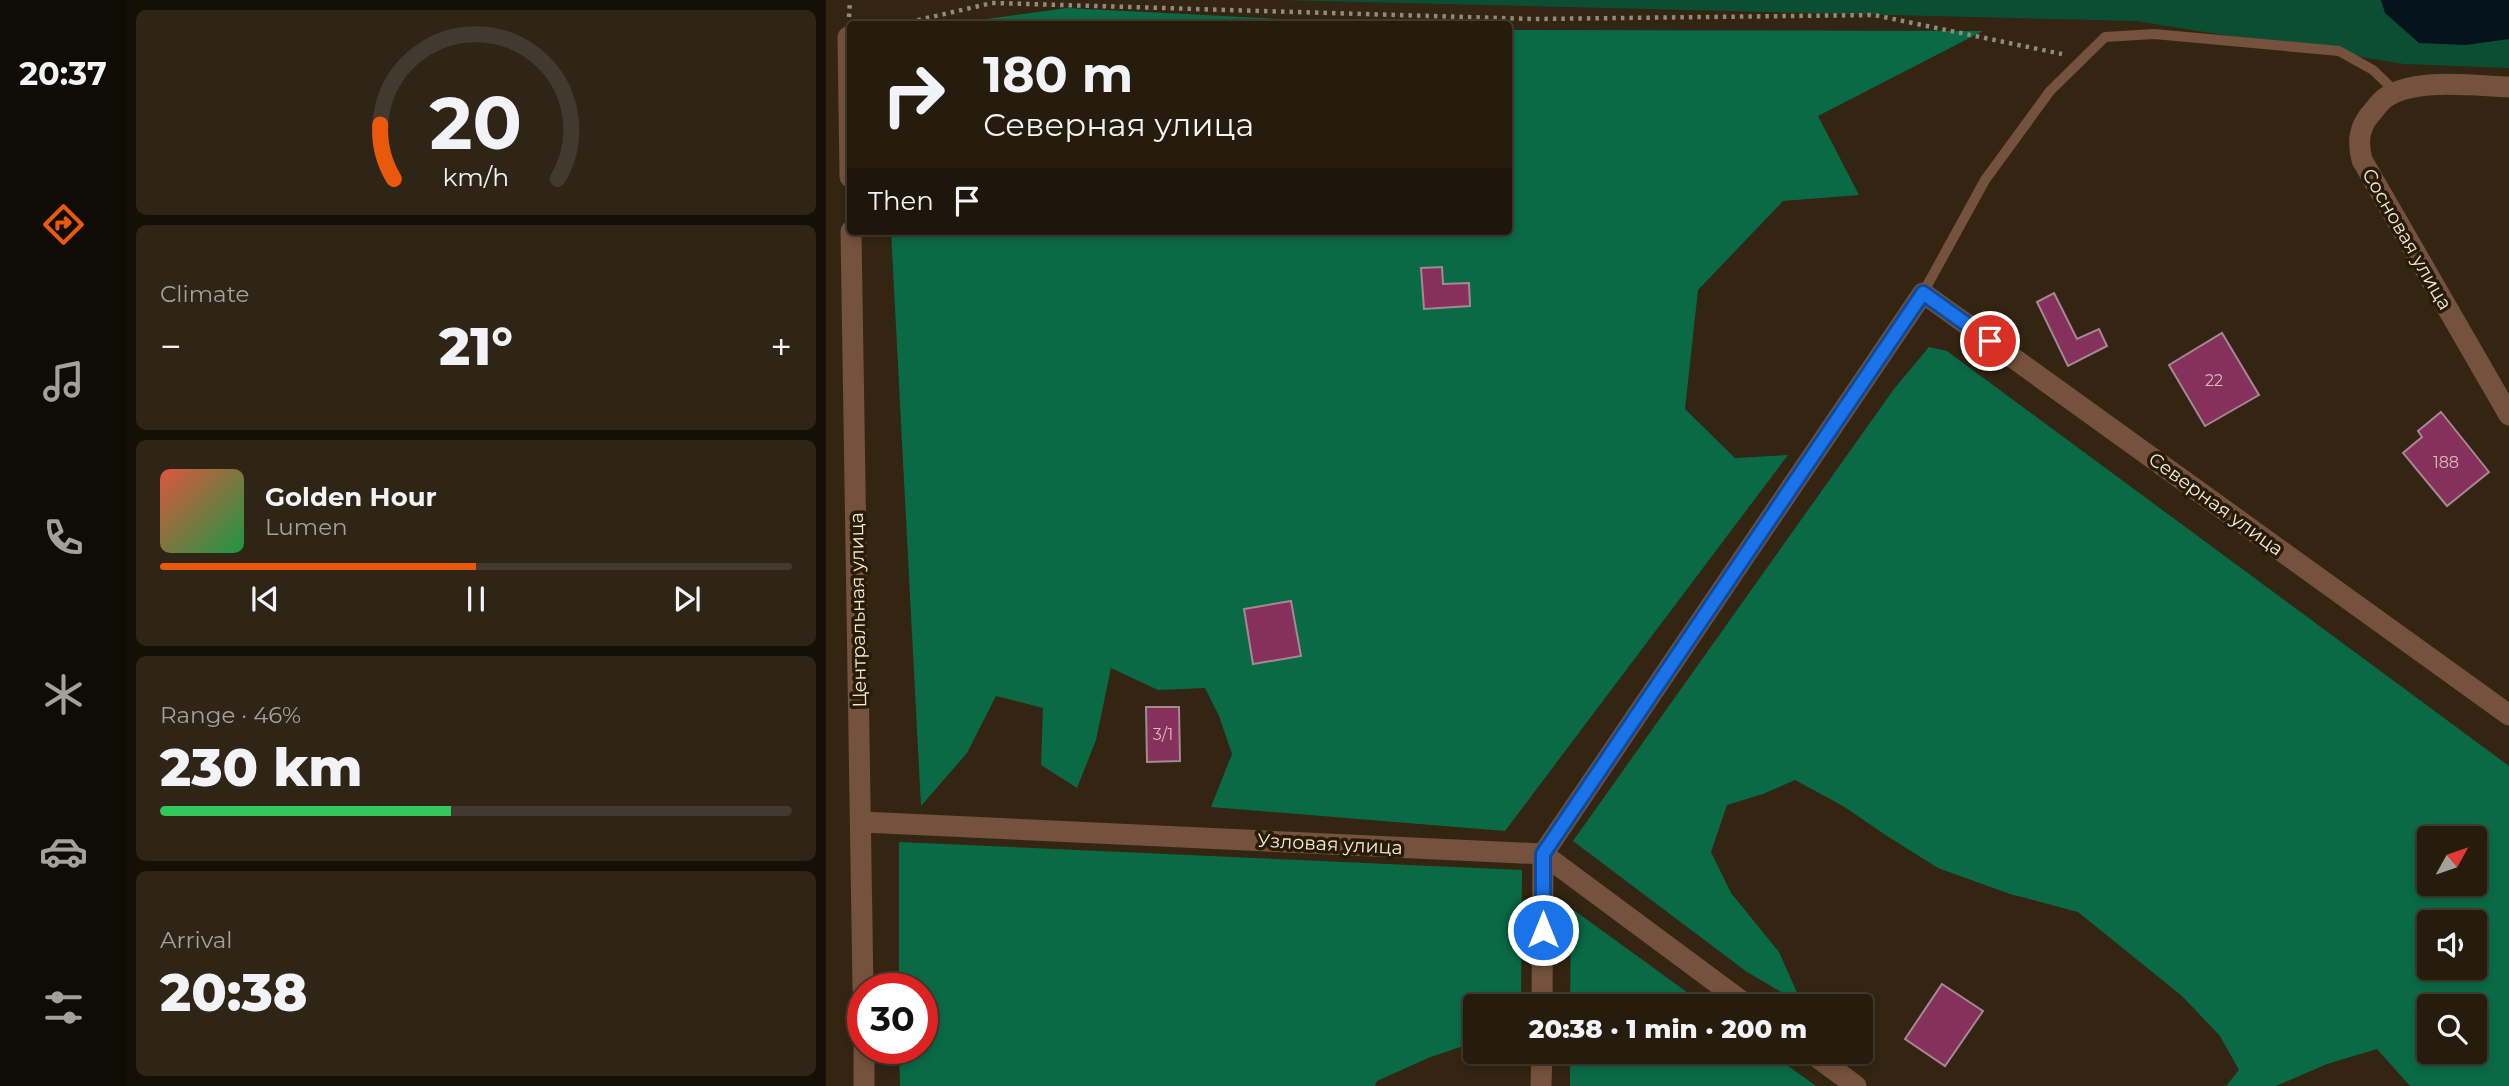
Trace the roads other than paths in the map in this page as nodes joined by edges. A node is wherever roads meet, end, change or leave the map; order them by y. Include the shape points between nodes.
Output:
1 (2509, 87) edge
2 (2397, 93) junction
3 (852, 235) edge
4 (1923, 293) junction
5 (2509, 415) edge
6 (2509, 715) edge
7 (862, 822) junction
8 (1543, 854) junction
9 (863, 973) edge
10 (1542, 994) edge
11 (1732, 994) edge
12 (864, 1064) edge
13 (1542, 1064) edge
14 (1826, 1064) edge
15 (864, 1086) edge
16 (1541, 1086) edge
17 (1856, 1086) edge

1 - 2 street, Сосновая улица via 2432,85
2 - 4 lane via 2372,70 2339,51 2154,34 2105,37 2050,91 1985,180
2 - 5 street, Сосновая улица via 2385,98 2368,116 2357,140 2362,160
3 - 7 street, Центральная улица
4 - 6 street, Северная улица
4 - 8 street
7 - 8 street, Узловая улица
7 - 9 street, Центральная улица
8 - 10 street
8 - 11 street
12 - 15 street
13 - 16 street
14 - 17 street

